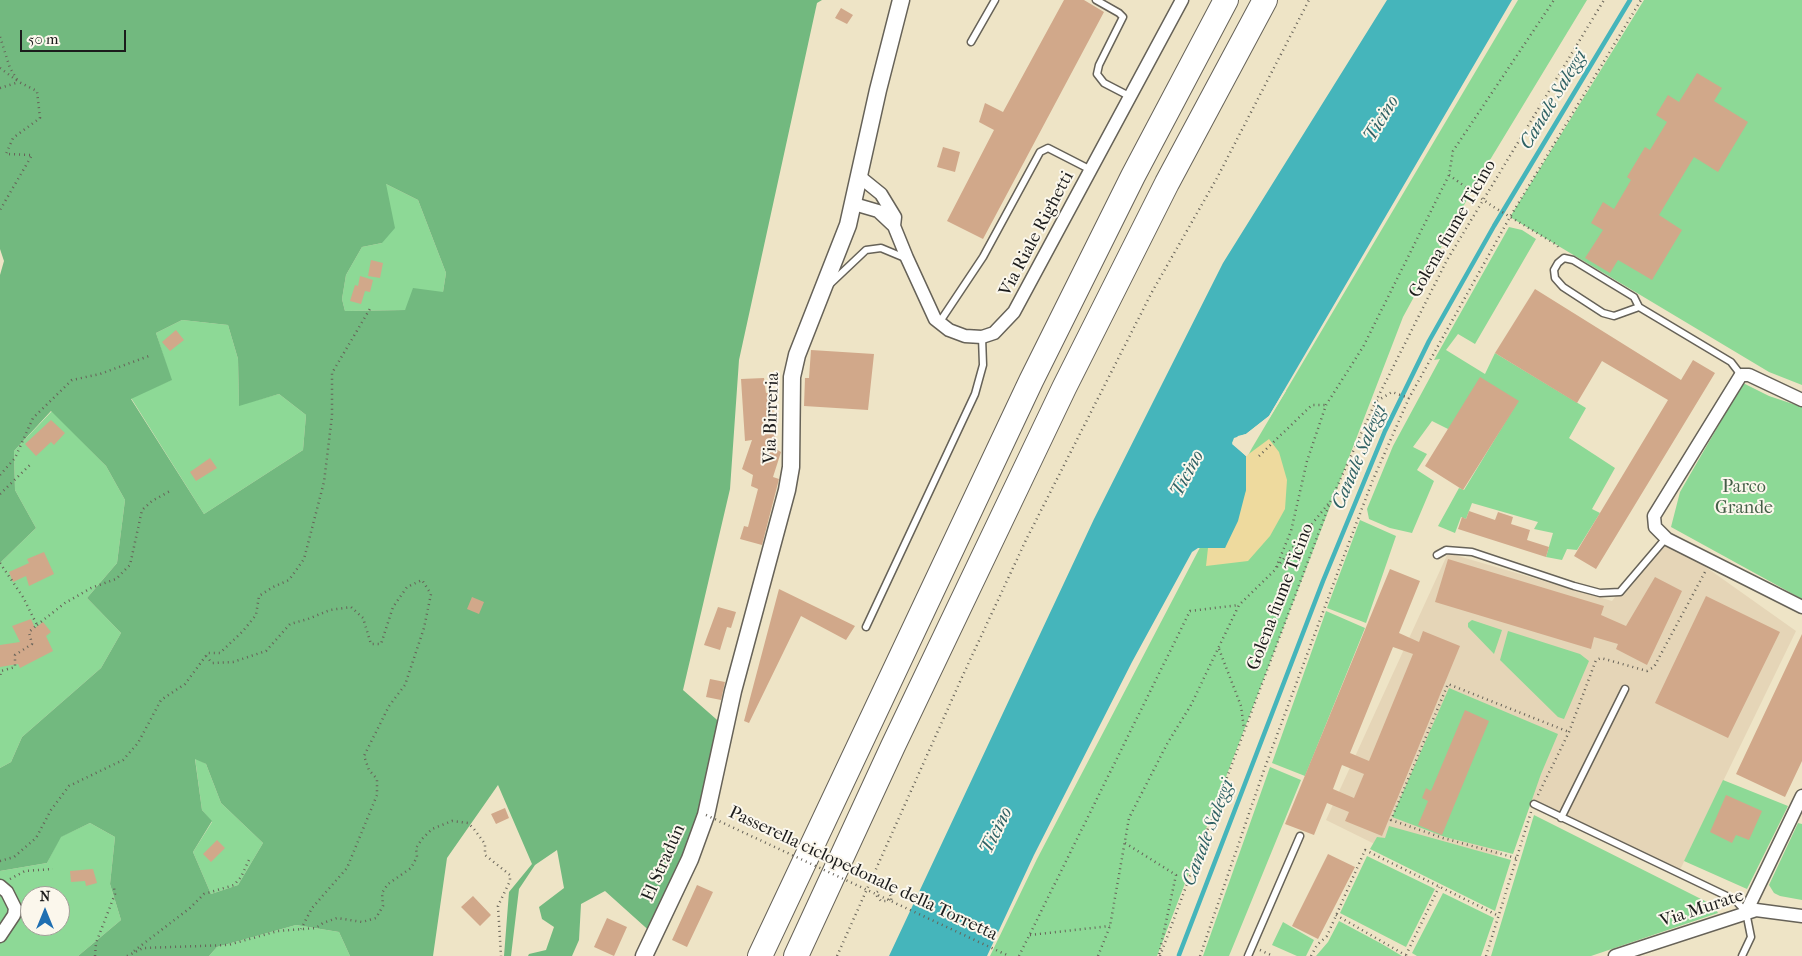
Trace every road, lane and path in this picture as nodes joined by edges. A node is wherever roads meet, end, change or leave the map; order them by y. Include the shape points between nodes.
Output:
1 (901, 0) edge
2 (995, 0) edge
3 (1096, 0) edge
4 (1182, 0) edge
5 (1226, 0) edge
6 (1265, 0) edge
7 (1309, 0) edge
8 (1554, 0) edge
9 (1604, 0) edge
10 (1641, 0) edge
11 (0, 37) edge
12 (971, 42) dead end
13 (0, 68) edge
14 (19, 82) junction
15 (0, 88) edge
16 (1131, 97) junction
17 (1091, 170) junction
18 (1449, 175) junction
19 (860, 178) junction
20 (1483, 199) junction
21 (854, 204) junction
22 (0, 210) edge
23 (1510, 217) junction
24 (894, 226) junction
25 (907, 258) junction
26 (1564, 258) junction
27 (822, 293) junction
28 (371, 306) dead end
29 (1639, 306) junction
30 (939, 323) junction
31 (982, 337) junction
32 (149, 356) dead end
33 (1741, 375) junction
34 (1407, 398) junction
35 (1802, 400) edge
36 (1376, 401) junction
37 (1326, 405) junction
38 (1259, 456) dead end
39 (32, 463) dead end
40 (0, 475) edge
41 (172, 490) dead end
42 (0, 494) edge
43 (1331, 500) junction
44 (1666, 538) junction
45 (1437, 555) dead end
46 (1710, 561) junction
47 (0, 563) edge
48 (1275, 570) junction
49 (1239, 605) junction
50 (1802, 607) edge
51 (37, 625) junction
52 (866, 627) dead end
53 (1219, 648) junction
54 (206, 655) junction
55 (1598, 658) dead end
56 (0, 676) edge
57 (1625, 689) dead end
58 (1244, 730) junction
59 (1569, 732) dead end
60 (713, 784) joint
61 (1802, 796) edge
62 (1534, 804) dead end
63 (706, 815) junction
64 (1562, 818) junction
65 (1300, 836) dead end
66 (1125, 843) junction
67 (1516, 858) dead end
68 (249, 860) dead end
69 (0, 861) edge
70 (53, 869) dead end
71 (871, 881) junction
72 (1, 886) edge
73 (1440, 887) junction
74 (114, 888) dead end
75 (891, 901) junction
76 (1746, 912) junction
77 (1336, 916) junction
78 (1499, 916) dead end
79 (1802, 916) edge
80 (1110, 926) junction
81 (301, 929) junction
82 (1030, 935) junction
83 (0, 936) edge
84 (1252, 947) junction
85 (131, 954) junction
86 (95, 956) edge
87 (127, 956) edge
88 (501, 956) edge
89 (644, 956) edge
90 (760, 956) edge
91 (796, 956) edge
92 (837, 956) edge
93 (1009, 956) edge
94 (1019, 956) edge
95 (1098, 956) edge
96 (1159, 956) edge
97 (1200, 956) edge
98 (1248, 956) edge
99 (1273, 956) edge
100 (1311, 956) edge
101 (1407, 956) edge
102 (1615, 956) edge
103 (1742, 956) edge

1 - 19 street, Via Birreria
2 - 12 lane
3 - 16 lane via 1123,17 1097,74 1104,83
4 - 16 street, Via Riale Righetti
5 - 90 highway via 1133,176 1031,381
6 - 91 highway via 1064,388
7 - 71 path via 1217,178 1152,292 1026,540
8 - 18 path via 1453,151
9 - 20 path, Golena fiume Ticino
10 - 23 path
11 - 14 path via 10,68
13 - 14 path
14 - 15 path
14 - 22 path via 37,91 40,118 13,138 6,154 32,155
16 - 17 street, Via Riale Righetti
17 - 30 lane via 1044,149 984,257
17 - 31 street, Via Riale Righetti via 1014,312 1000,329
18 - 20 path
18 - 37 path via 1363,347
19 - 21 street, Via Birreria
19 - 24 street via 881,194 895,218
20 - 23 path
20 - 36 path, Golena fiume Ticino
21 - 24 street via 878,211
21 - 27 street, Via Birreria
23 - 26 path via 1557,245
23 - 34 path
24 - 25 street
25 - 27 lane via 881,248 866,250
25 - 30 street via 931,314
26 - 29 lane via 1573,260 1634,297
26 - 29 lane via 1554,270 1555,278 1563,287 1603,313 1614,316
27 - 60 street, Via Birreria via 804,332 795,362 787,490 732,691
28 - 54 path via 332,373 332,416 324,482 304,559 289,580 259,596 256,615 220,653
29 - 33 lane via 1731,362
30 - 31 street via 956,334
31 - 52 lane via 983,365 975,394
32 - 40 path via 100,374 72,380 33,418 15,458
33 - 35 street
33 - 44 street via 1654,516 1655,527
34 - 36 path via 1392,392
34 - 97 path via 1372,482 1264,770
36 - 43 path, Golena fiume Ticino
37 - 38 path via 1312,405
37 - 48 path via 1307,462 1291,531
39 - 42 path
41 - 51 path via 142,510 130,565 116,579 91,588 65,603
43 - 48 path
43 - 58 path, Golena fiume Ticino
44 - 45 lane via 1620,592 1600,593 1574,586 1472,552 1446,550
44 - 46 street
46 - 50 street
46 - 55 path via 1654,668 1635,670
47 - 51 path
48 - 49 path
49 - 53 path
49 - 82 path via 1190,611
51 - 56 path via 29,632 32,644 15,655 15,666 1,671
53 - 58 path via 1241,706
53 - 66 path via 1192,705 1167,744 1129,818
54 - 69 path via 185,684 161,700 138,743 123,760 69,786 36,838 14,857
54 - 81 path via 212,663 233,662 266,650 290,624 351,606 363,618 371,644 381,644 393,607 407,587 422,580 431,594 406,685 389,706 364,756 369,770 377,779 377,795 347,868 312,908
57 - 64 lane
58 - 96 path, Golena fiume Ticino
59 - 67 path via 1448,684 1391,820
60 - 63 street, El Stradún
61 - 76 street
62 - 64 lane
63 - 75 path, Passerella ciclopedonale della Torretta, bridge
63 - 89 street, El Stradún via 690,859
64 - 76 lane via 1728,896
65 - 84 lane
66 - 80 path
66 - 96 path via 1176,875
68 - 85 path via 234,885 204,894
70 - 72 path via 25,871
71 - 75 path, bridge via 888,889 891,897 886,902 881,901 876,896 877,892 882,888 889,888 892,892
71 - 92 path
72 - 83 street via 15,908 14,916
73 - 77 path via 1365,850
73 - 78 path
73 - 101 path
74 - 86 path via 115,894 102,925
75 - 93 path, Passerella ciclopedonale della Torretta, bridge
76 - 79 street, Via Murate via 1764,910
76 - 102 street, Via Murate
76 - 103 lane via 1751,937
77 - 100 path via 1328,936 1316,945
77 - 101 path
80 - 82 path
80 - 95 path
81 - 85 path via 278,930 228,945 143,948
81 - 88 path via 316,928 337,918 362,922 376,918 383,906 382,893 388,884 410,868 422,839 432,829 452,822 468,823 484,844 486,855 510,875 498,906
82 - 94 path
84 - 98 lane
84 - 99 path
85 - 87 path

